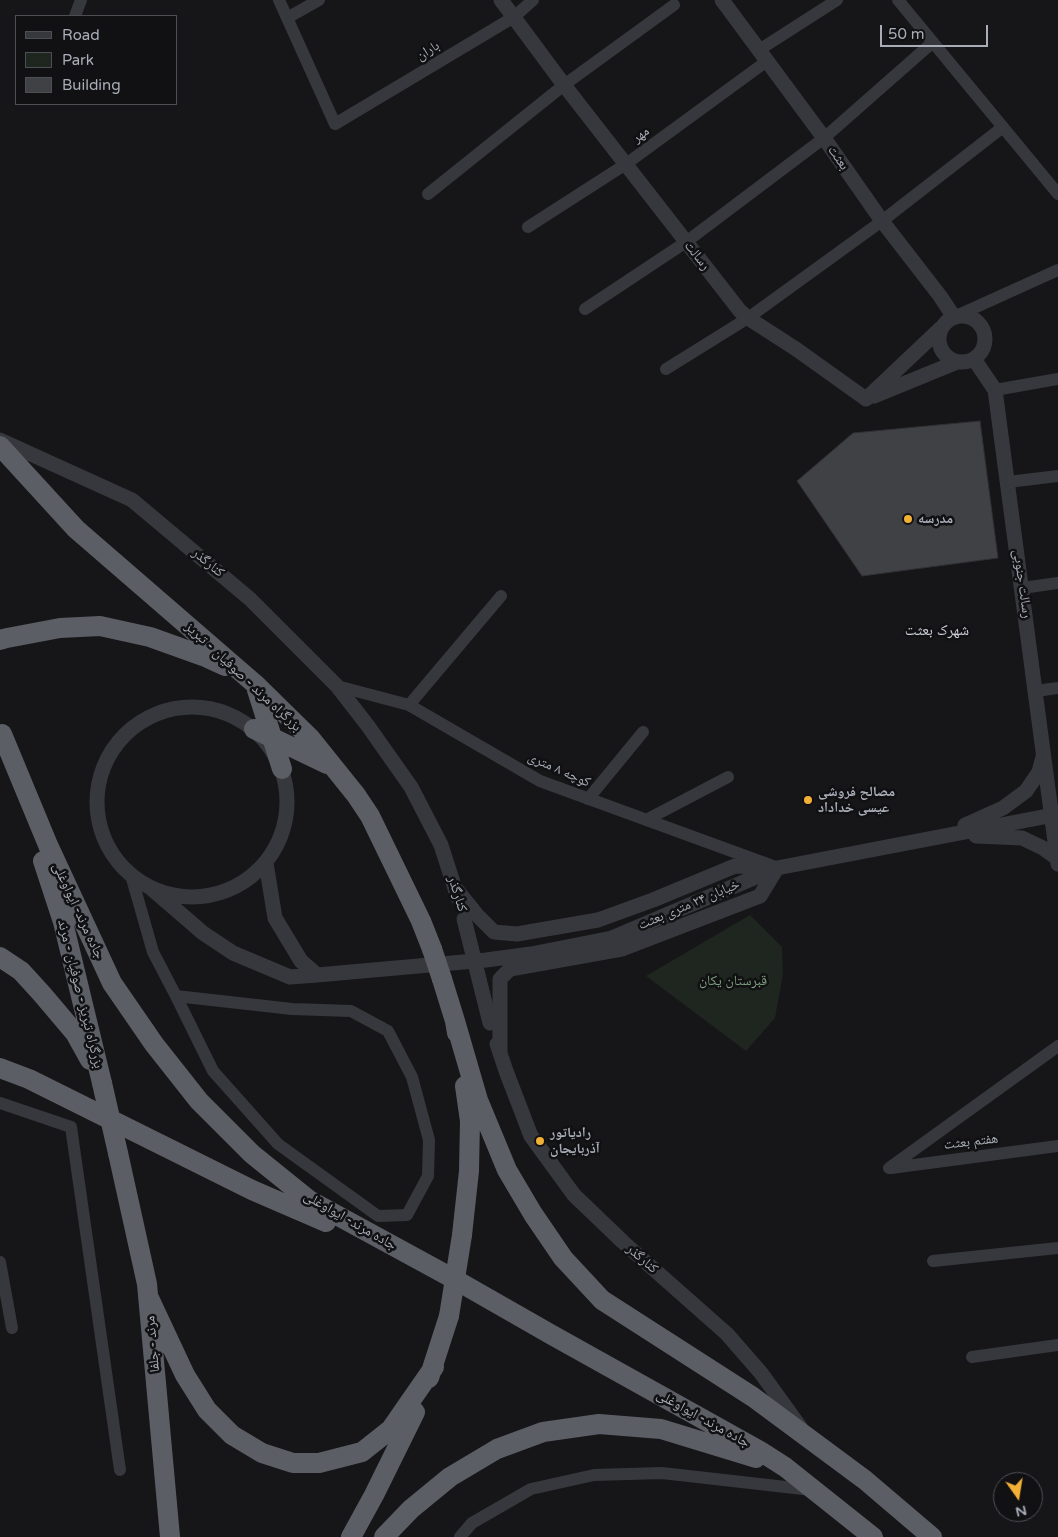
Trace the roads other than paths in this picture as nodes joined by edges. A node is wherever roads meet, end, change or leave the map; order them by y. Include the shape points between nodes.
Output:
1 (81, 0) edge
2 (279, 0) edge
3 (319, 0) edge
4 (501, 0) edge
5 (534, 0) edge
6 (722, 0) edge
7 (837, 0) edge
8 (898, 0) edge
9 (674, 5) dead end
10 (75, 15) edge
11 (514, 17) junction
12 (287, 18) junction
13 (933, 42) junction
14 (763, 56) junction
15 (564, 85) junction
16 (1003, 127) junction
17 (824, 138) junction
18 (626, 164) junction
19 (428, 194) dead end
20 (1058, 194) edge
21 (882, 221) junction
22 (528, 227) dead end
23 (686, 242) junction
24 (1058, 270) edge
25 (585, 309) dead end
26 (954, 317) junction
27 (748, 318) junction
28 (941, 328) junction
29 (974, 359) junction
30 (957, 362) junction
31 (666, 369) dead end
32 (1058, 379) edge
33 (995, 390) junction
34 (866, 399) junction
35 (0, 440) edge
36 (0, 446) edge
37 (1058, 476) edge
38 (1008, 482) junction
39 (1058, 583) edge
40 (1022, 588) junction
41 (501, 596) dead end
42 (0, 640) edge
43 (255, 684) junction
44 (337, 686) junction
45 (1058, 688) edge
46 (1036, 691) junction
47 (409, 705) junction
48 (254, 728) junction
49 (1, 731) edge
50 (643, 732) dead end
51 (274, 738) junction
52 (1044, 753) junction
53 (334, 767) junction
54 (282, 769) junction
55 (728, 777) dead end
56 (588, 799) junction
57 (1055, 814) edge
58 (646, 820) junction
59 (945, 835) junction
60 (1058, 860) edge
61 (266, 863) junction
62 (1058, 864) edge
63 (776, 868) junction
64 (131, 875) junction
65 (152, 889) junction
66 (456, 889) junction
67 (0, 958) edge
68 (317, 975) junction
69 (176, 996) junction
70 (455, 1021) junction
71 (1058, 1046) edge
72 (500, 1054) junction
73 (0, 1068) edge
74 (102, 1083) junction
75 (0, 1103) edge
76 (1058, 1146) edge
77 (1058, 1248) edge
78 (933, 1261) dead end
79 (0, 1262) edge
80 (454, 1278) junction
81 (148, 1296) junction
82 (12, 1328) dead end
83 (1058, 1345) edge
84 (972, 1357) dead end
85 (434, 1368) junction
86 (807, 1437) junction
87 (785, 1467) junction
88 (120, 1470) dead end
89 (814, 1490) junction
90 (170, 1537) edge
91 (351, 1537) edge
92 (384, 1537) edge
93 (460, 1537) edge
94 (873, 1537) edge
95 (932, 1537) edge

1 - 10 street
2 - 12 street
3 - 12 street
4 - 11 street, رسالت
5 - 11 street, باران
6 - 14 street, بعثت
7 - 14 street, مهر
8 - 13 street
9 - 15 street
11 - 12 street, باران via 335,124
11 - 15 street, رسالت
13 - 16 street
13 - 17 street
14 - 17 street, بعثت
14 - 18 street, مهر
15 - 18 street, رسالت
15 - 19 street
16 - 20 street
16 - 21 street
17 - 21 street, بعثت
17 - 23 street
18 - 22 street, مهر
18 - 23 street, رسالت
21 - 26 street, بعثت
21 - 27 street
23 - 25 street
23 - 27 street, رسالت
24 - 26 street
26 - 28 street
26 - 29 street via 971,318 983,329 984,346
27 - 31 street
27 - 34 street, رسالت
28 - 30 street via 939,345 949,359
28 - 34 street
29 - 30 street
29 - 33 street, رسالت جنوبی
30 - 34 street
32 - 33 street
33 - 38 street, رسالت جنوبی
35 - 44 street, کنارگذر via 132,500 250,598
36 - 43 highway, بزرگراه مرند - صوفیان - تبریز via 76,529
37 - 38 street
38 - 40 street, رسالت جنوبی
39 - 40 street
40 - 46 street, رسالت جنوبی
41 - 47 street
42 - 43 highway via 60,628 100,626 150,637 204,656
43 - 51 highway
43 - 53 highway, بزرگراه مرند - صوفیان - تبریز via 311,739
44 - 47 street, کوچه ۸ متری
44 - 66 street, کنارگذر via 411,787 441,845
45 - 46 street
46 - 52 street, رسالت جنوبی
47 - 56 street, کوچه ۸ متری via 540,781
48 - 51 highway
48 - 54 street via 271,747
48 - 64 street via 233,715 209,708 184,707 159,712 137,724 119,741 106,762 98,786 97,811 102,835 114,857
49 - 74 highway, بزرگراه تبریز - صوفیان - مرند via 63,922
49 - 80 highway, جاده مرند- ایواوغلی via 48,845 112,983 199,1101 252,1154 309,1200
50 - 56 street
51 - 53 highway
51 - 54 highway
52 - 57 street, رسالت جنوبی
52 - 59 street via 1033,783 1018,798
53 - 70 highway, بزرگراه مرند - صوفیان - تبریز, bridge via 370,816 422,921
54 - 61 street via 288,793 287,818 280,842
55 - 58 street
56 - 58 street, کوچه ۸ متری
57 - 59 street, خیابان ۲۴ متری بعثت
57 - 60 street, رسالت جنوبی
58 - 63 street, کوچه ۸ متری
59 - 60 street via 1022,838
59 - 63 street, خیابان ۲۴ متری بعثت
60 - 62 street, رسالت جنوبی
61 - 65 street via 248,880 226,892 201,897 176,896
61 - 68 street via 275,918 301,961
63 - 66 street via 735,866 598,920 517,934 494,932
63 - 68 street, خیابان ۲۴ متری بعثت via 612,938 486,960
63 - 72 street via 760,896 751,900 622,949 510,970 500,979
64 - 65 street
64 - 69 street via 153,952
65 - 68 street, خیابان ۲۴ متری بعثت via 203,933 233,953 290,977
66 - 72 street, کنارگذر, bridge
67 - 74 highway via 21,971 75,1033
69 - 69 street via 213,1071 278,1144 378,1216 407,1215 428,1176 429,1140 412,1077 388,1031 351,1011 292,1009
70 - 85 highway, bridge via 470,1121 469,1171 449,1316
70 - 86 highway via 478,1100 508,1170 563,1258 602,1300 753,1397
71 - 76 street, هفتم بعثت via 889,1168
72 - 86 street, کنارگذر via 531,1136 574,1195 727,1334 762,1373
73 - 80 highway via 29,1078 252,1190
74 - 81 highway, مرند - جلفا, bridge
75 - 88 street via 71,1127
77 - 78 street
79 - 82 street
80 - 87 highway, جاده مرند- ایواوغلی
81 - 85 highway via 185,1375 208,1410 232,1435 293,1464 319,1463 362,1452 391,1429
81 - 90 highway, مرند - جلفا
83 - 84 street
85 - 91 highway via 412,1420
86 - 95 highway via 865,1480
87 - 89 highway, جاده مرند- ایواوغلی
87 - 92 highway via 662,1428 599,1424 543,1432 497,1449 450,1477 411,1509
89 - 93 street via 662,1473 594,1475 531,1489 472,1523
89 - 94 highway, جاده مرند- ایواوغلی

